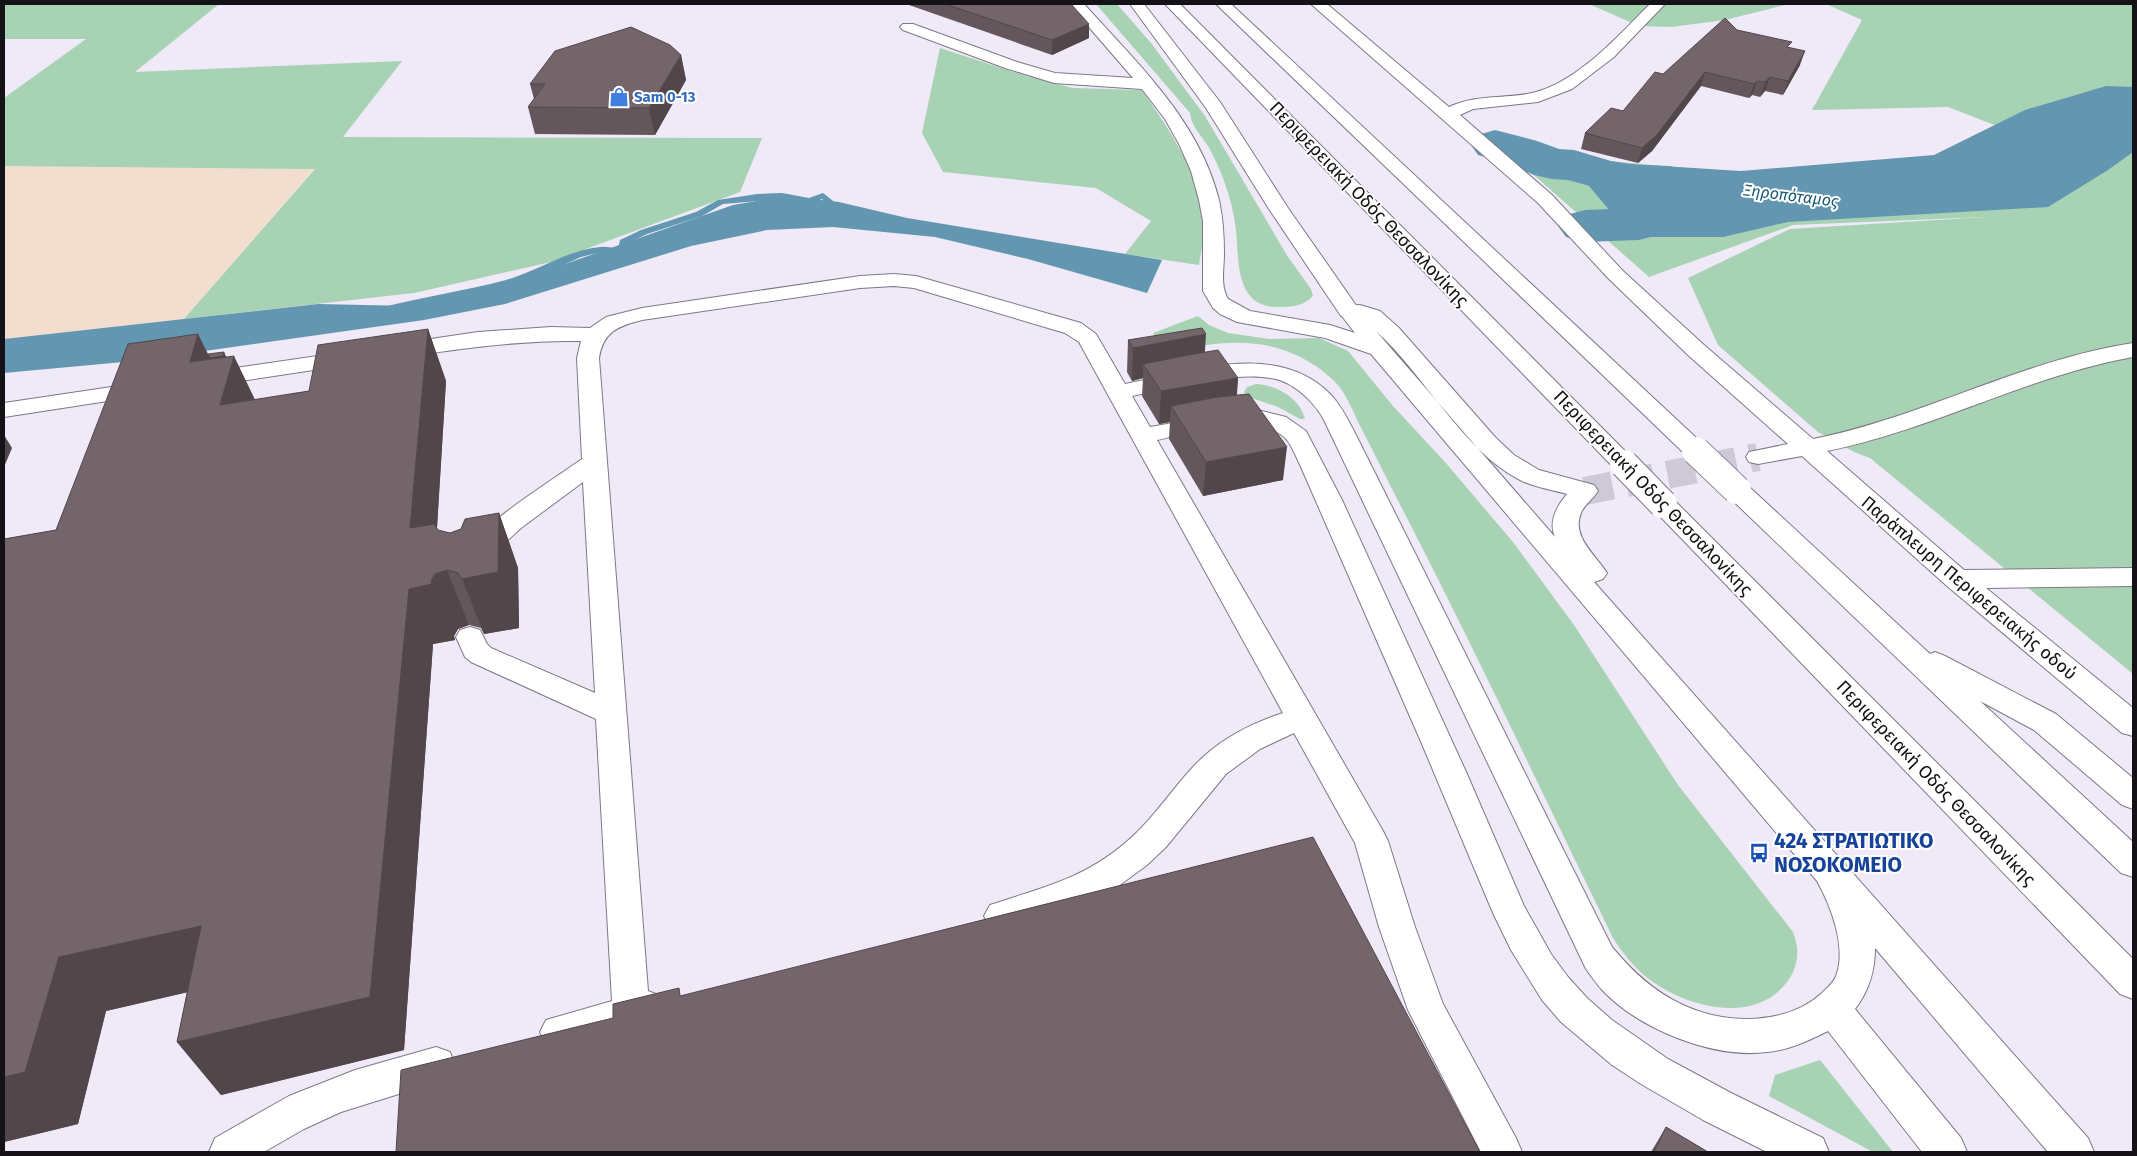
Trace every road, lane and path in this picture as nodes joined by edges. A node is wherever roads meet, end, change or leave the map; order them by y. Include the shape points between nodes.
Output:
1 (1076, 4) edge
2 (1138, 4) edge
3 (1172, 4) edge
4 (1223, 4) edge
5 (1318, 4) edge
6 (1658, 4) edge
7 (908, 27) dead end
8 (1147, 84) junction
9 (1449, 115) junction
10 (1349, 311) junction
11 (1282, 324) junction
12 (595, 335) junction
13 (2133, 350) edge
14 (1380, 351) junction
15 (1118, 392) junction
16 (4, 410) edge
17 (1143, 435) junction
18 (1807, 448) junction
19 (1758, 457) tunnel mouth
20 (596, 462) junction
21 (472, 577) edge
22 (2133, 577) edge
23 (1957, 579) junction
24 (470, 637) dead end
25 (1903, 646) junction
26 (610, 712) junction
27 (1302, 719) junction
28 (2133, 725) edge
29 (1754, 783) junction
30 (2133, 796) edge
31 (1825, 863) junction
32 (2133, 863) edge
33 (975, 923) edge
34 (2133, 983) edge
35 (679, 1000) edge
36 (1832, 1008) junction
37 (631, 1012) junction
38 (528, 1040) edge
39 (472, 1056) edge
40 (229, 1152) edge
41 (1502, 1152) edge
42 (1809, 1152) edge
43 (1947, 1152) edge
44 (2074, 1152) edge

1 - 8 main road
2 - 10 main road via 1225,122 1279,209
3 - 34 main road, Περιφερειακή Οδός Θεσσαλονίκης, bridge
4 - 25 main road, bridge
5 - 9 main road, Παράπλευρη Περιφερειακής οδού
6 - 9 main road via 1589,69 1561,89 1530,98 1470,104 1456,108
7 - 8 main road via 1054,78
8 - 11 main road via 1183,133 1204,182 1212,221 1215,296 1231,312
9 - 18 main road, Παράπλευρη Περιφερειακής οδού via 1552,206 1652,311
10 - 11 main road
10 - 14 main road
10 - 29 main road via 1368,314 1391,333 1486,442 1510,464 1530,475 1585,491 1575,500 1566,516 1566,531 1571,543 1594,575 1708,710
11 - 14 main road via 1330,332
12 - 15 main road via 614,322 642,314 846,284 904,280 949,290 1078,330 1088,339
12 - 16 main road via 551,334 478,339
12 - 20 main road via 588,358
13 - 18 main road via 2058,366 1902,424
14 - 29 main road
15 - 17 main road
15 - 36 main road via 1247,370 1293,378 1323,400 1343,432 1606,971 1649,1007 1708,1030 1761,1036 1786,1033 1805,1026
17 - 27 main road
17 - 42 main road via 1247,418 1274,421 1297,436 1433,732 1516,923 1533,957 1552,984 1590,1025 1637,1060
18 - 19 main road
18 - 23 main road, Παράπλευρη Περιφερειακής οδού
20 - 21 main road via 483,546 475,556
20 - 26 main road
22 - 23 main road
23 - 28 main road, Παράπλευρη Περιφερειακής οδού
24 - 26 main road via 475,650 481,655
25 - 30 main road via 2045,722
25 - 32 main road
26 - 37 main road
27 - 33 main road via 1270,730 1229,753 1204,777 1152,840 1135,856 1090,886 1036,907
27 - 41 main road via 1371,841 1408,963 1427,1010
29 - 31 main road
31 - 36 main road via 1854,926 1857,954 1855,976 1847,992
31 - 44 main road
35 - 37 main road
36 - 43 main road
37 - 38 main road
39 - 40 main road via 374,1082 329,1098 270,1126

